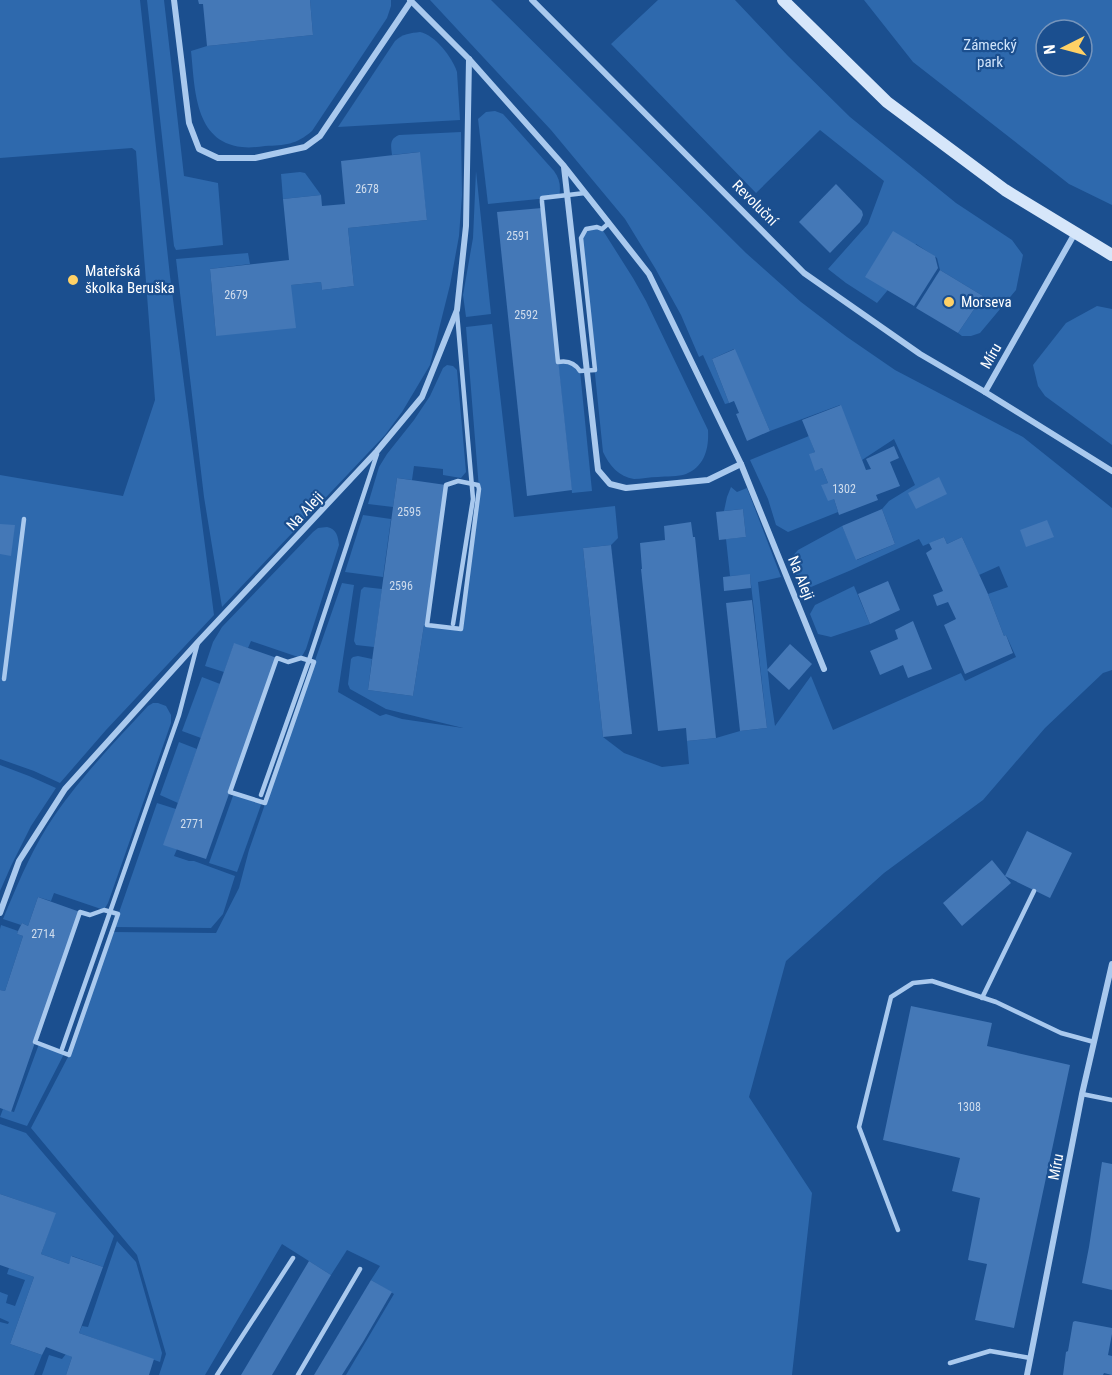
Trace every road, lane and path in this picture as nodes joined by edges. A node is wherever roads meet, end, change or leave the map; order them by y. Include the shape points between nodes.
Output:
1 (174, 0) edge
2 (532, 0) edge
3 (783, 0) edge
4 (411, 1) edge
5 (469, 59) junction
6 (564, 166) junction
7 (585, 193) junction
8 (568, 195) junction
9 (609, 223) junction
10 (1075, 233) junction
11 (1112, 255) edge
12 (457, 310) junction
13 (588, 370) junction
14 (985, 392) junction
15 (377, 451) junction
16 (741, 464) junction
17 (1112, 471) edge
18 (472, 484) junction
19 (24, 519) dead end
20 (453, 624) dead end
21 (198, 642) junction
22 (309, 660) junction
23 (824, 669) dead end
24 (4, 679) dead end
25 (261, 795) dead end
26 (1034, 891) dead end
27 (110, 912) junction
28 (0, 913) edge
29 (1112, 964) edge
30 (982, 998) junction
31 (1094, 1042) junction
32 (62, 1049) dead end
33 (1082, 1094) junction
34 (1112, 1100) edge
35 (898, 1230) dead end
36 (293, 1257) dead end
37 (360, 1269) dead end
38 (1030, 1358) junction
39 (950, 1363) dead end
40 (217, 1375) edge
41 (298, 1375) edge
42 (1027, 1375) edge

1 - 4 street via 189,123 199,149 218,158 265,156 305,147 320,136
2 - 14 street, Revoluční via 804,273 920,354
3 - 10 main road via 887,102 1005,190
4 - 5 street
5 - 6 street
5 - 12 street, Na Aleji via 466,226
6 - 7 street
6 - 8 street
7 - 8 lane
7 - 9 lane
8 - 13 street
8 - 13 lane via 542,198 558,362 570,362 580,371
9 - 13 lane via 602,229 586,229 581,238 595,370
9 - 16 street, Na Aleji via 649,274
10 - 11 main road
10 - 14 street, Míru
12 - 15 street, Na Aleji via 422,397
12 - 18 lane
13 - 16 street via 598,470 610,484 626,488 708,480
14 - 17 street, Míru
15 - 21 street, Na Aleji
15 - 22 lane
16 - 23 street, Na Aleji
18 - 18 lane via 479,489 460,629 427,626 446,484
18 - 20 lane via 473,500
19 - 24 lane
21 - 27 lane via 179,715
21 - 28 street, Na Aleji via 65,789 19,861
22 - 22 lane via 314,662 265,803 230,792 277,658 288,662
22 - 25 lane
26 - 30 lane
27 - 27 lane via 118,914 69,1054 35,1042 80,912
27 - 32 lane
29 - 31 street, Míru
30 - 31 lane via 1061,1033
30 - 35 lane via 932,981 913,983 891,998 859,1127
31 - 33 street, Míru
33 - 34 lane
33 - 38 street, Míru
36 - 40 lane
37 - 41 lane
38 - 39 lane via 990,1351
38 - 42 street, Míru

